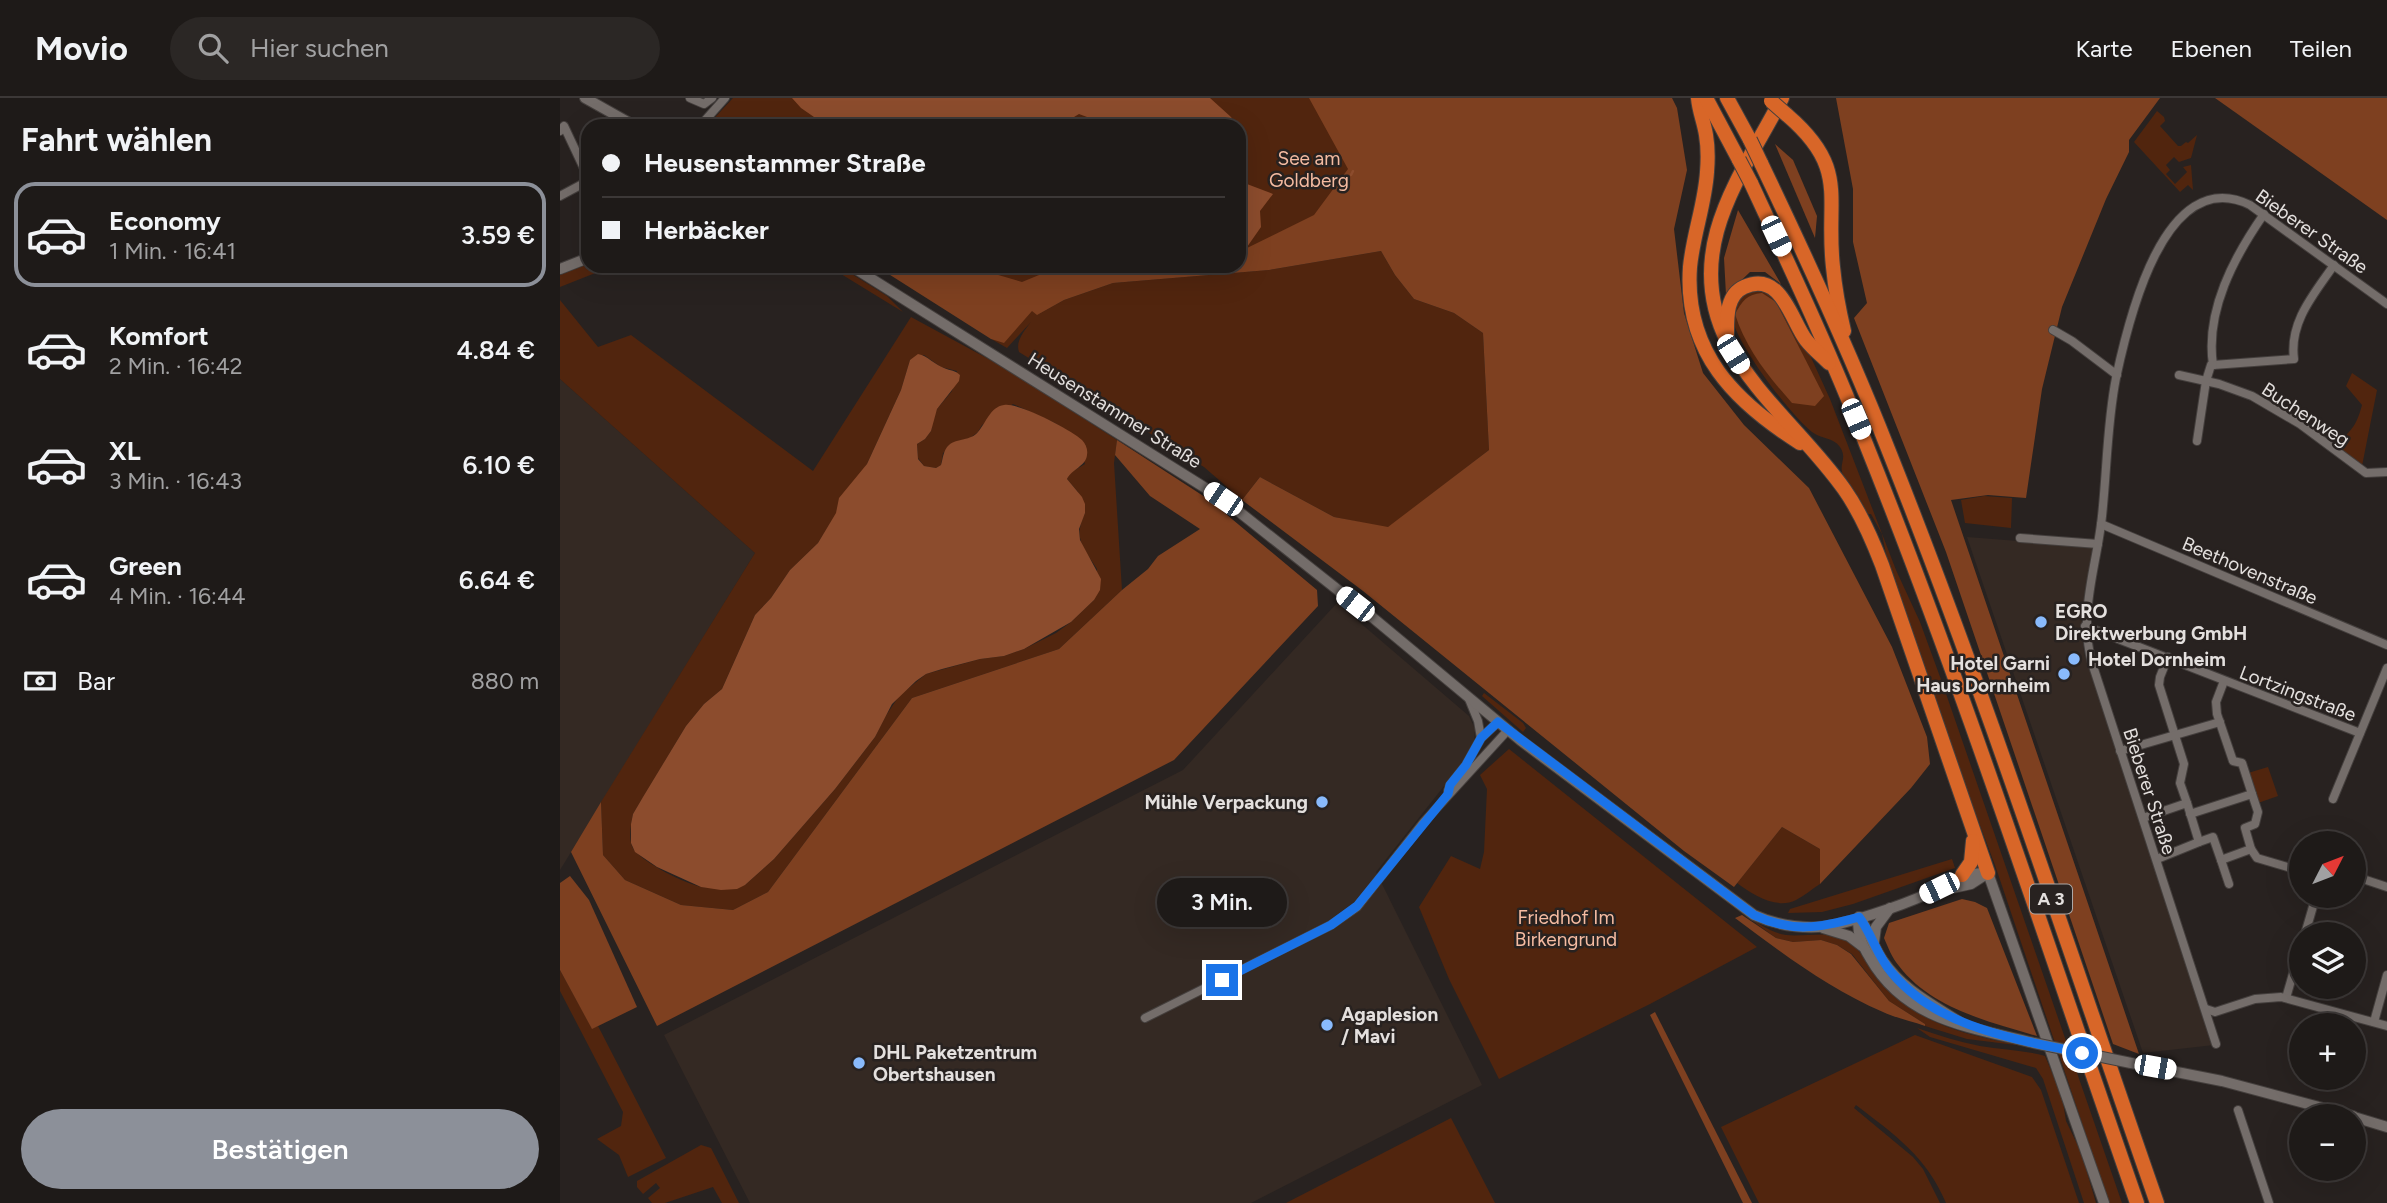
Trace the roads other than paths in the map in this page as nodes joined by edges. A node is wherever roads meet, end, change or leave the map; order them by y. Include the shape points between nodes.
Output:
1 (585, 98) edge
2 (690, 98) edge
3 (712, 98) edge
4 (725, 98) edge
5 (1698, 98) edge
6 (1706, 98) edge
7 (1727, 98) edge
8 (1773, 99) edge
9 (622, 119) edge
10 (706, 119) edge
11 (562, 129) edge
12 (581, 166) edge
13 (581, 183) edge
14 (560, 196) edge
15 (2264, 214) junction
16 (581, 261) edge
17 (2334, 265) junction
18 (560, 269) edge
19 (862, 273) edge
20 (2387, 304) edge
21 (2053, 330) dead end
22 (1727, 343) junction
23 (1850, 356) junction
24 (2213, 365) junction
25 (1835, 370) junction
26 (2117, 374) junction
27 (2179, 375) dead end
28 (2206, 382) junction
29 (2197, 442) dead end
30 (1819, 456) junction
31 (2387, 472) edge
32 (2101, 524) junction
33 (2020, 538) dead end
34 (2098, 544) junction
35 (2085, 626) junction
36 (2387, 645) edge
37 (2168, 657) junction
38 (2387, 668) edge
39 (2224, 681) junction
40 (1469, 699) junction
41 (1498, 722) junction
42 (2220, 722) junction
43 (1508, 730) junction
44 (2360, 733) junction
45 (2176, 734) junction
46 (1481, 738) junction
47 (2120, 751) junction
48 (1448, 794) junction
49 (2252, 794) junction
50 (2333, 799) dead end
51 (2187, 803) junction
52 (2190, 814) junction
53 (2143, 818) junction
54 (1973, 833) junction
55 (2199, 842) junction
56 (2251, 849) junction
57 (2157, 859) junction
58 (2221, 860) junction
59 (2289, 868) edge
60 (1988, 873) junction
61 (1967, 880) junction
62 (2366, 880) edge
63 (2229, 884) dead end
64 (2387, 887) edge
65 (1995, 896) junction
66 (1890, 908) junction
67 (1859, 917) junction
68 (1820, 927) junction
69 (1871, 950) junction
70 (2387, 975) edge
71 (2289, 988) edge
72 (2286, 998) junction
73 (2206, 1009) junction
74 (1145, 1018) dead end
75 (2374, 1022) junction
76 (2387, 1026) edge
77 (2216, 1044) dead end
78 (2306, 1104) edge
79 (2238, 1110) dead end
80 (2366, 1121) edge
81 (2387, 1127) edge
82 (2104, 1203) edge
83 (2137, 1203) edge
84 (2157, 1203) edge
85 (2269, 1203) edge

1 - 9 main road
2 - 3 street via 701,104
4 - 10 street
5 - 30 highway via 1707,153 1706,187 1690,268 1699,333 1717,371 1735,394
6 - 25 highway, A 3, bridge via 1751,183
7 - 23 highway, A 3, bridge
8 - 22 highway via 1714,241 1713,296
8 - 23 highway, bridge via 1817,146 1830,176 1833,267
11 - 12 street
13 - 14 street
15 - 17 street, Bieberer Straße
15 - 24 street via 2239,252 2222,292 2213,334
15 - 26 street, Bieberer Straße via 2239,200 2222,198 2193,206 2176,221 2163,238 2136,302
16 - 18 main road
17 - 20 street, Bieberer Straße
17 - 24 street via 2301,317 2293,339 2294,359
19 - 40 main road, Heusenstammer Straße via 1223,499
21 - 26 street
22 - 25 highway via 1733,296 1746,286 1762,284 1778,292 1806,340
22 - 30 highway via 1752,381
23 - 84 highway, A 3 via 1993,730
24 - 28 street
25 - 83 highway, A 3 via 1971,724
26 - 32 street, Bieberer Straße
27 - 28 street, Buchenweg
28 - 29 street
28 - 31 street, Buchenweg via 2265,403 2366,473
30 - 54 highway via 1846,491 1872,539
32 - 34 street, Bieberer Straße
32 - 36 street, Beethovenstraße
33 - 34 street
34 - 35 street, Bieberer Straße
35 - 37 street, Lortzingstraße
35 - 47 street, Bieberer Straße via 2088,650
37 - 39 street, Lortzingstraße
37 - 45 street via 2159,685
38 - 44 street
39 - 42 street, Lortzingstraße via 2216,702
39 - 44 street, Lortzingstraße
40 - 41 main road, Heusenstammer Straße
40 - 46 street
41 - 43 main road, Heusenstammer Straße
41 - 46 street
42 - 45 street
42 - 49 street, Lortzingstraße
43 - 48 street
43 - 68 main road, Heusenstammer Straße via 1744,908 1776,924
44 - 50 street
45 - 47 street
45 - 51 street via 2184,764 2180,783
46 - 48 street
47 - 53 street, Bieberer Straße
48 - 74 street via 1357,906 1331,925
49 - 52 street
49 - 56 street via 2258,812 2255,824 2245,828
51 - 52 street
51 - 53 street
52 - 55 street
53 - 57 street, Bieberer Straße
54 - 60 highway
54 - 61 highway
55 - 57 street
55 - 58 street via 2213,837
56 - 58 street
56 - 59 street via 2257,858
57 - 73 street, Bieberer Straße
58 - 63 street
60 - 61 main road via 1973,872
60 - 65 main road
61 - 65 main road
61 - 66 main road, Heusenstammer Straße
62 - 64 street
65 - 82 main road
66 - 67 main road, Heusenstammer Straße
66 - 69 main road via 1875,928
67 - 68 main road, Heusenstammer Straße
67 - 69 main road via 1858,931
68 - 69 main road via 1849,936
69 - 78 main road, bridge via 1920,998 1963,1024
70 - 75 street
71 - 72 street
72 - 73 street via 2264,997 2215,1012
72 - 75 street
73 - 77 street, Bieberer Straße
75 - 76 street
79 - 85 street
80 - 81 main road

